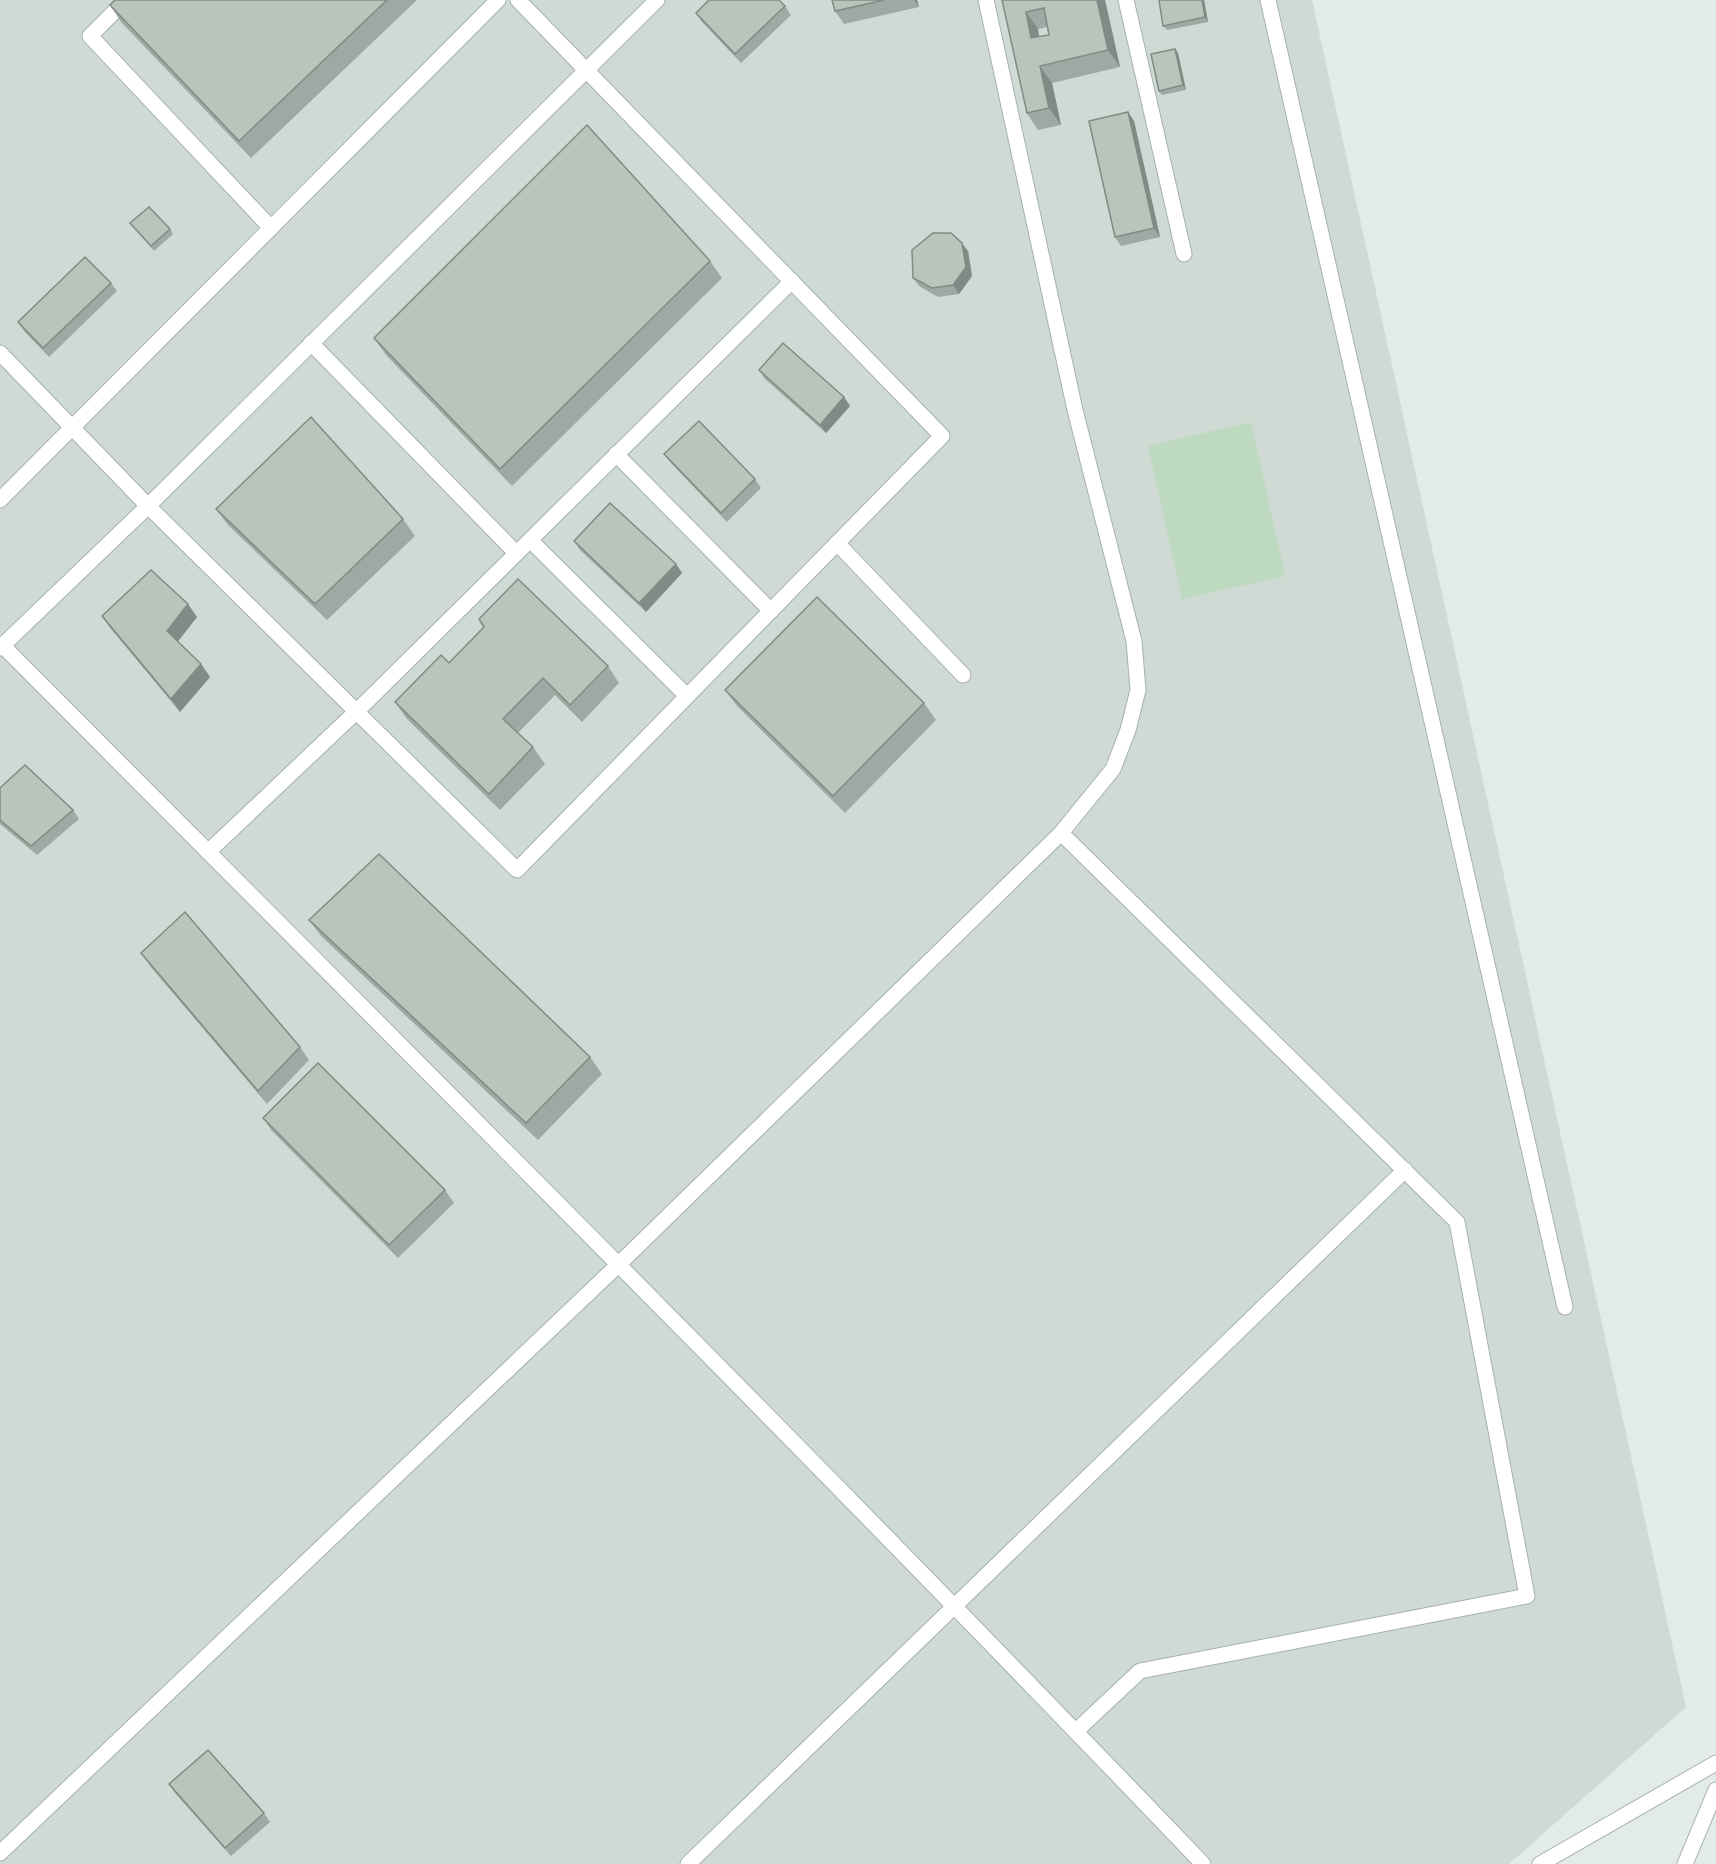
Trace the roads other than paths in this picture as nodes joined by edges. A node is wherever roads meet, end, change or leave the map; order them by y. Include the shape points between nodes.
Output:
1 (126, 0) edge
2 (498, 0) edge
3 (518, 0) edge
4 (657, 0) edge
5 (986, 0) edge
6 (1126, 0) edge
7 (1268, 0) edge
8 (585, 69) junction
9 (271, 228) junction
10 (1184, 254) dead end
11 (792, 281) junction
12 (311, 343) junction
13 (0, 352) edge
14 (72, 429) junction
15 (616, 454) junction
16 (0, 500) edge
17 (148, 506) junction
18 (530, 540) junction
19 (837, 543) junction
20 (516, 553) junction
21 (771, 611) junction
22 (1, 647) edge
23 (963, 675) dead end
24 (687, 696) junction
25 (357, 711) junction
26 (1061, 833) junction
27 (208, 852) junction
28 (1405, 1170) junction
29 (618, 1265) junction
30 (1565, 1307) dead end
31 (954, 1607) junction
32 (1076, 1731) junction
33 (1716, 1763) edge
34 (1716, 1790) edge
35 (0, 1853) edge
36 (688, 1864) edge
37 (1203, 1864) edge
38 (1540, 1864) edge
39 (1685, 1864) edge

1 - 9 lane via 90,36
2 - 9 lane
3 - 8 lane
4 - 8 lane
5 - 26 lane via 1075,410 1134,641 1138,690 1128,730 1113,769
6 - 10 lane
7 - 30 lane
8 - 11 lane
8 - 12 lane
9 - 14 lane
11 - 15 lane
11 - 19 lane via 942,436
12 - 17 lane
12 - 20 lane
13 - 14 lane
14 - 16 lane
14 - 17 lane
15 - 18 lane
15 - 21 lane
17 - 22 lane
17 - 25 lane
18 - 20 lane
18 - 24 lane
19 - 21 lane
19 - 23 lane
20 - 25 lane
21 - 24 lane
22 - 27 lane
24 - 25 lane via 517,870
25 - 27 lane
26 - 28 lane
26 - 29 lane
27 - 29 lane
28 - 31 lane
28 - 32 lane via 1457,1222 1527,1596 1140,1671
29 - 31 lane
29 - 35 lane
31 - 32 lane
31 - 36 lane
32 - 37 lane
33 - 38 lane
34 - 39 lane

